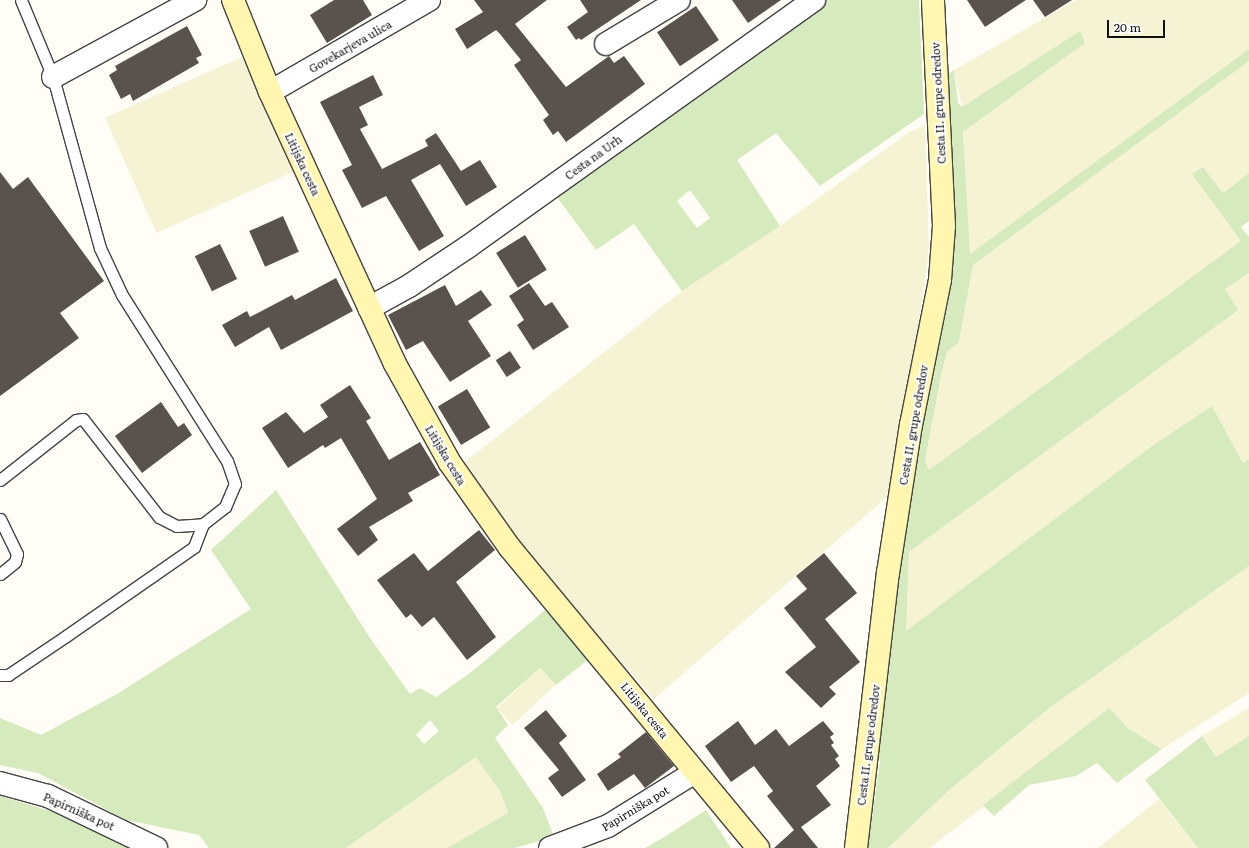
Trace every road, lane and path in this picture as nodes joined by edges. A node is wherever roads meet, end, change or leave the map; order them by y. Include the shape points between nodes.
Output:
1 (21, 0) edge
2 (195, 0) edge
3 (233, 0) edge
4 (429, 0) edge
5 (679, 0) edge
6 (814, 0) edge
7 (933, 0) edge
8 (606, 44) dead end
9 (53, 77) junction
10 (270, 92) junction
11 (369, 308) junction
12 (0, 480) edge
13 (0, 519) edge
14 (203, 524) junction
15 (0, 574) edge
16 (0, 675) edge
17 (694, 772) junction
18 (0, 783) edge
19 (156, 848) edge
20 (550, 848) edge
21 (758, 848) edge
22 (856, 848) edge

1 - 9 lane
2 - 9 street
3 - 10 main road, Litijska cesta
4 - 10 street, Govekarjeva ulica
5 - 8 street
6 - 11 street, Cesta na Urh via 469,246 409,286
7 - 22 main road, Cesta II. grupe odredov via 944,226 940,280 912,425 888,573
9 - 14 lane via 100,248 122,295 227,461 235,484 225,507
10 - 11 main road, Litijska cesta
11 - 17 main road, Litijska cesta via 398,369 471,497
12 - 14 lane via 76,420 83,419 158,517 177,526
13 - 15 lane via 17,554 15,562
14 - 16 lane via 194,547 182,556 8,675
17 - 20 street, Papirniška pot via 608,826
17 - 21 main road, Litijska cesta
18 - 19 street, Papirniška pot via 48,796

